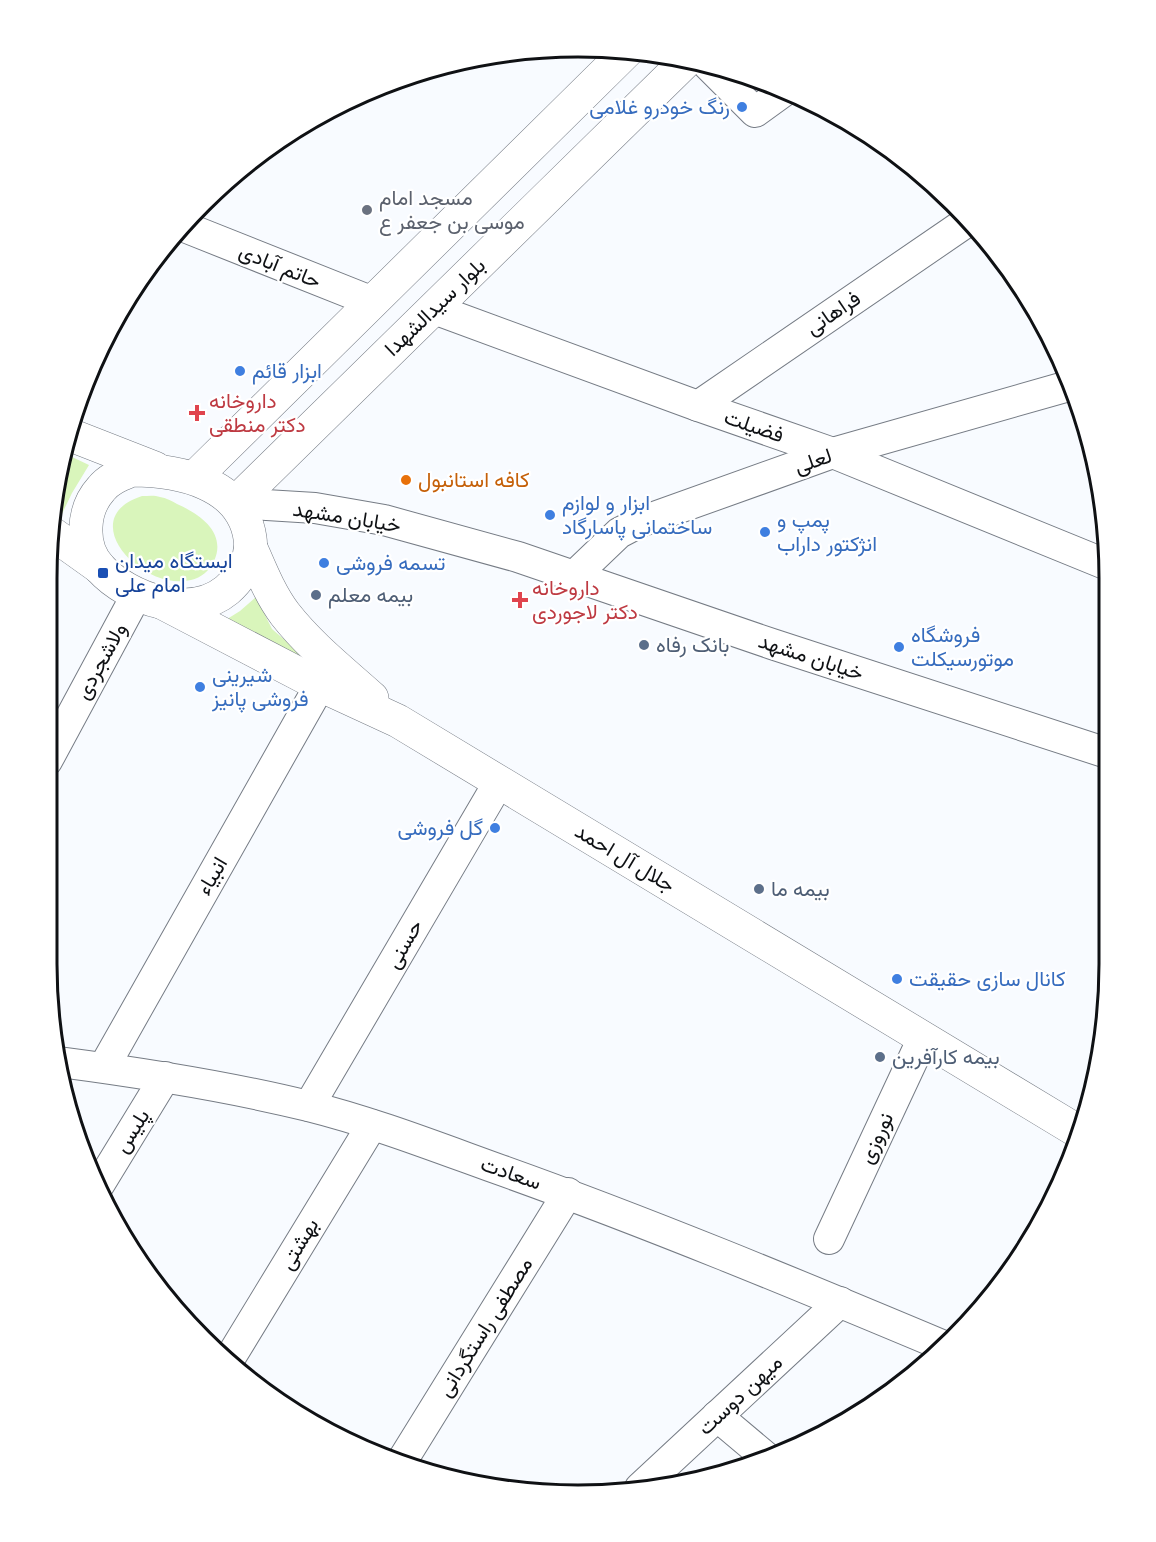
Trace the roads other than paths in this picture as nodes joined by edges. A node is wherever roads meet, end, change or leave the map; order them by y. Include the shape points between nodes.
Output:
1 (619, 59) edge
2 (680, 67) edge
3 (720, 77) edge
4 (776, 97) edge
5 (961, 225) edge
6 (191, 229) edge
7 (373, 302) junction
8 (434, 309) junction
9 (289, 385) junction
10 (1062, 388) edge
11 (698, 406) junction
12 (321, 418) junction
13 (77, 437) edge
14 (833, 453) junction
15 (159, 470) junction
16 (194, 478) junction
17 (235, 503) junction
18 (59, 538) edge
19 (252, 548) junction
20 (1099, 561) edge
21 (99, 567) junction
22 (574, 576) junction
23 (149, 598) junction
24 (320, 685) junction
25 (398, 721) junction
26 (57, 744) edge
27 (1099, 750) edge
28 (499, 782) junction
29 (923, 1038) junction
30 (66, 1063) edge
31 (104, 1067) junction
32 (165, 1077) junction
33 (309, 1106) junction
34 (372, 1125) junction
35 (1072, 1127) edge
36 (104, 1178) edge
37 (568, 1193) junction
38 (829, 1239) dead end
39 (840, 1302) junction
40 (936, 1342) edge
41 (232, 1354) edge
42 (717, 1416) junction
43 (759, 1452) edge
44 (406, 1455) edge
45 (648, 1481) edge

1 - 7 main road
2 - 8 main road, بلوار سیدالشهدا
3 - 4 street via 755,112
5 - 11 street, فراهانی
6 - 7 street, حاتم آبادی
7 - 9 main road
8 - 11 street, فضیلت
8 - 12 main road, بلوار سیدالشهدا
9 - 12 main road
9 - 16 main road
10 - 14 street, لعلی
11 - 14 street, فضیلت
12 - 17 main road, بلوار سیدالشهدا
13 - 15 main road
14 - 20 street, فضیلت
14 - 22 street, لعلی via 640,522 619,533
15 - 16 main road
15 - 21 main road via 132,470 116,476 101,489 89,508 85,528
16 - 17 main road
17 - 19 main road via 244,517
17 - 22 street, خیابان مشهد via 315,508 384,520
18 - 21 main road
19 - 23 main road via 244,570 217,598 180,605
19 - 25 main road via 265,582 284,613 316,648
21 - 23 main road via 117,582
22 - 27 street, خیابان مشهد
23 - 24 main road, جلال آل احمد
23 - 26 street, ولاشجردی
24 - 25 main road, جلال آل احمد
24 - 31 street, انبیاء
25 - 28 main road, جلال آل احمد
28 - 29 main road, جلال آل احمد
28 - 33 street, حسنی
29 - 35 main road, جلال آل احمد
29 - 38 street, نوروزی
30 - 31 street, سعادت
31 - 32 street, سعادت
32 - 33 street, سعادت
32 - 36 street, پلیس
33 - 34 street, سعادت
34 - 37 street, سعادت
34 - 41 street, بهشتی
37 - 39 street, سعادت
37 - 44 street, مصطفی راستگردانی
39 - 40 street, سعادت
39 - 42 street, میهن دوست
42 - 43 street
42 - 45 street, میهن دوست

